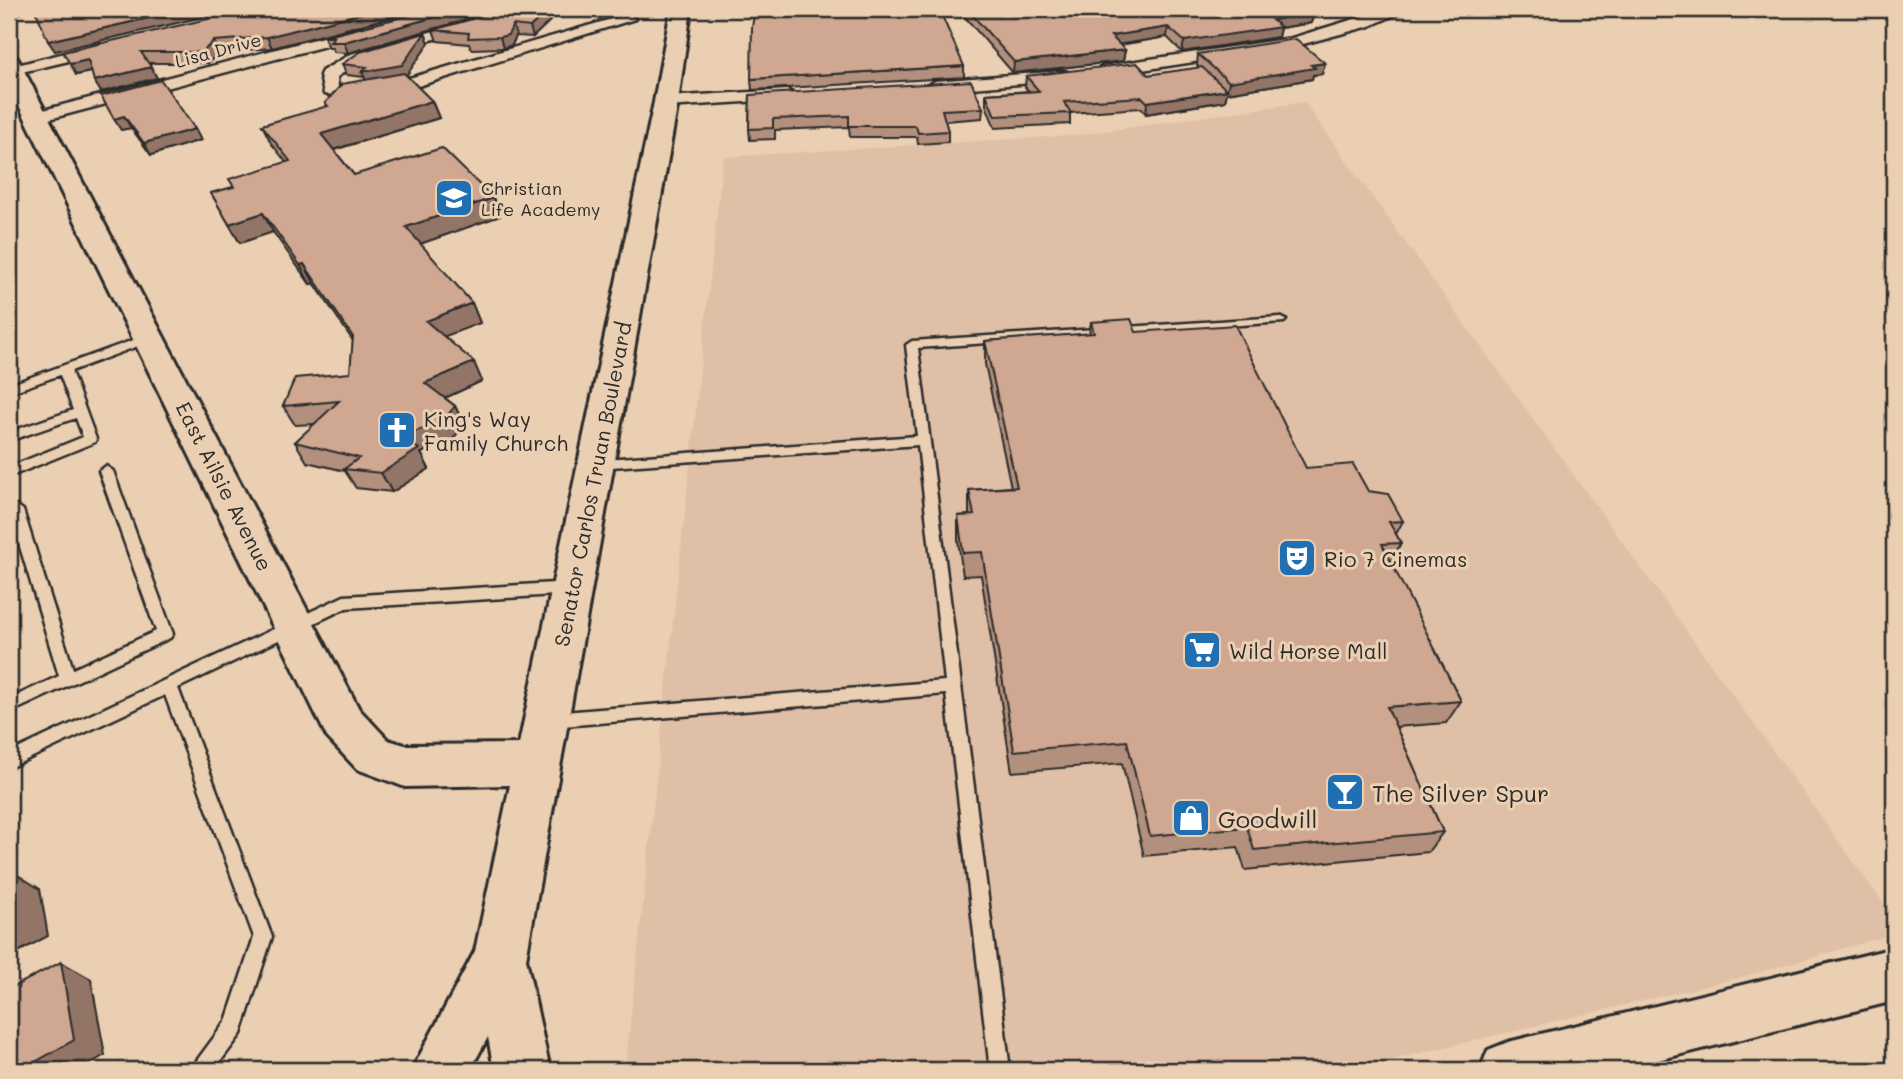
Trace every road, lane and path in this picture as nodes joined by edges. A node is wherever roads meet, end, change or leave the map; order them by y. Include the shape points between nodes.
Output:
1 (21, 9) edge
2 (529, 9) edge
3 (681, 9) edge
4 (1400, 9) edge
5 (9, 11) edge
6 (628, 19) dead end
7 (383, 26) edge
8 (120, 45) edge
9 (11, 67) edge
10 (921, 87) edge
11 (799, 95) edge
12 (666, 102) junction
13 (38, 117) junction
14 (1280, 320) dead end
15 (150, 338) junction
16 (64, 369) junction
17 (9, 389) edge
18 (80, 412) junction
19 (9, 437) edge
20 (924, 440) junction
21 (596, 463) junction
22 (106, 471) dead end
23 (9, 472) edge
24 (9, 513) edge
25 (572, 588) junction
26 (295, 625) junction
27 (68, 678) junction
28 (169, 685) junction
29 (953, 687) junction
30 (9, 705) edge
31 (546, 720) junction
32 (9, 761) edge
33 (538, 764) junction
34 (500, 959) junction
35 (1894, 974) edge
36 (202, 1070) edge
37 (440, 1070) edge
38 (522, 1070) edge
39 (999, 1070) edge
40 (1508, 1070) edge

1 - 5 street
2 - 6 street via 358,57 328,75 330,90 349,94 415,82
3 - 12 street, Senator Carlos Truan Boulevard
4 - 10 street via 1285,44 1081,75
7 - 13 street, Lisa Drive
8 - 9 street
9 - 13 street, East Ailsie Avenue
11 - 12 street
12 - 21 street, Senator Carlos Truan Boulevard
13 - 15 street, East Ailsie Avenue
14 - 20 lane via 912,345
15 - 16 lane
15 - 26 street, East Ailsie Avenue
16 - 17 lane
16 - 18 lane
18 - 19 lane
18 - 23 lane via 90,439
20 - 21 lane
20 - 29 lane
21 - 25 street, Senator Carlos Truan Boulevard
22 - 27 lane via 165,634
24 - 27 lane via 16,510
25 - 26 lane via 344,602
25 - 31 street, Senator Carlos Truan Boulevard
26 - 28 lane
26 - 33 street, East Ailsie Avenue via 343,723 373,755 405,766
27 - 30 lane
28 - 32 lane
28 - 36 lane via 264,937 234,1027
29 - 31 lane
29 - 39 lane
31 - 33 street, Senator Carlos Truan Boulevard
33 - 34 street, Senator Carlos Truan Boulevard
34 - 37 street, Senator Carlos Truan Boulevard
34 - 38 street, Senator Carlos Truan Boulevard
35 - 40 street

